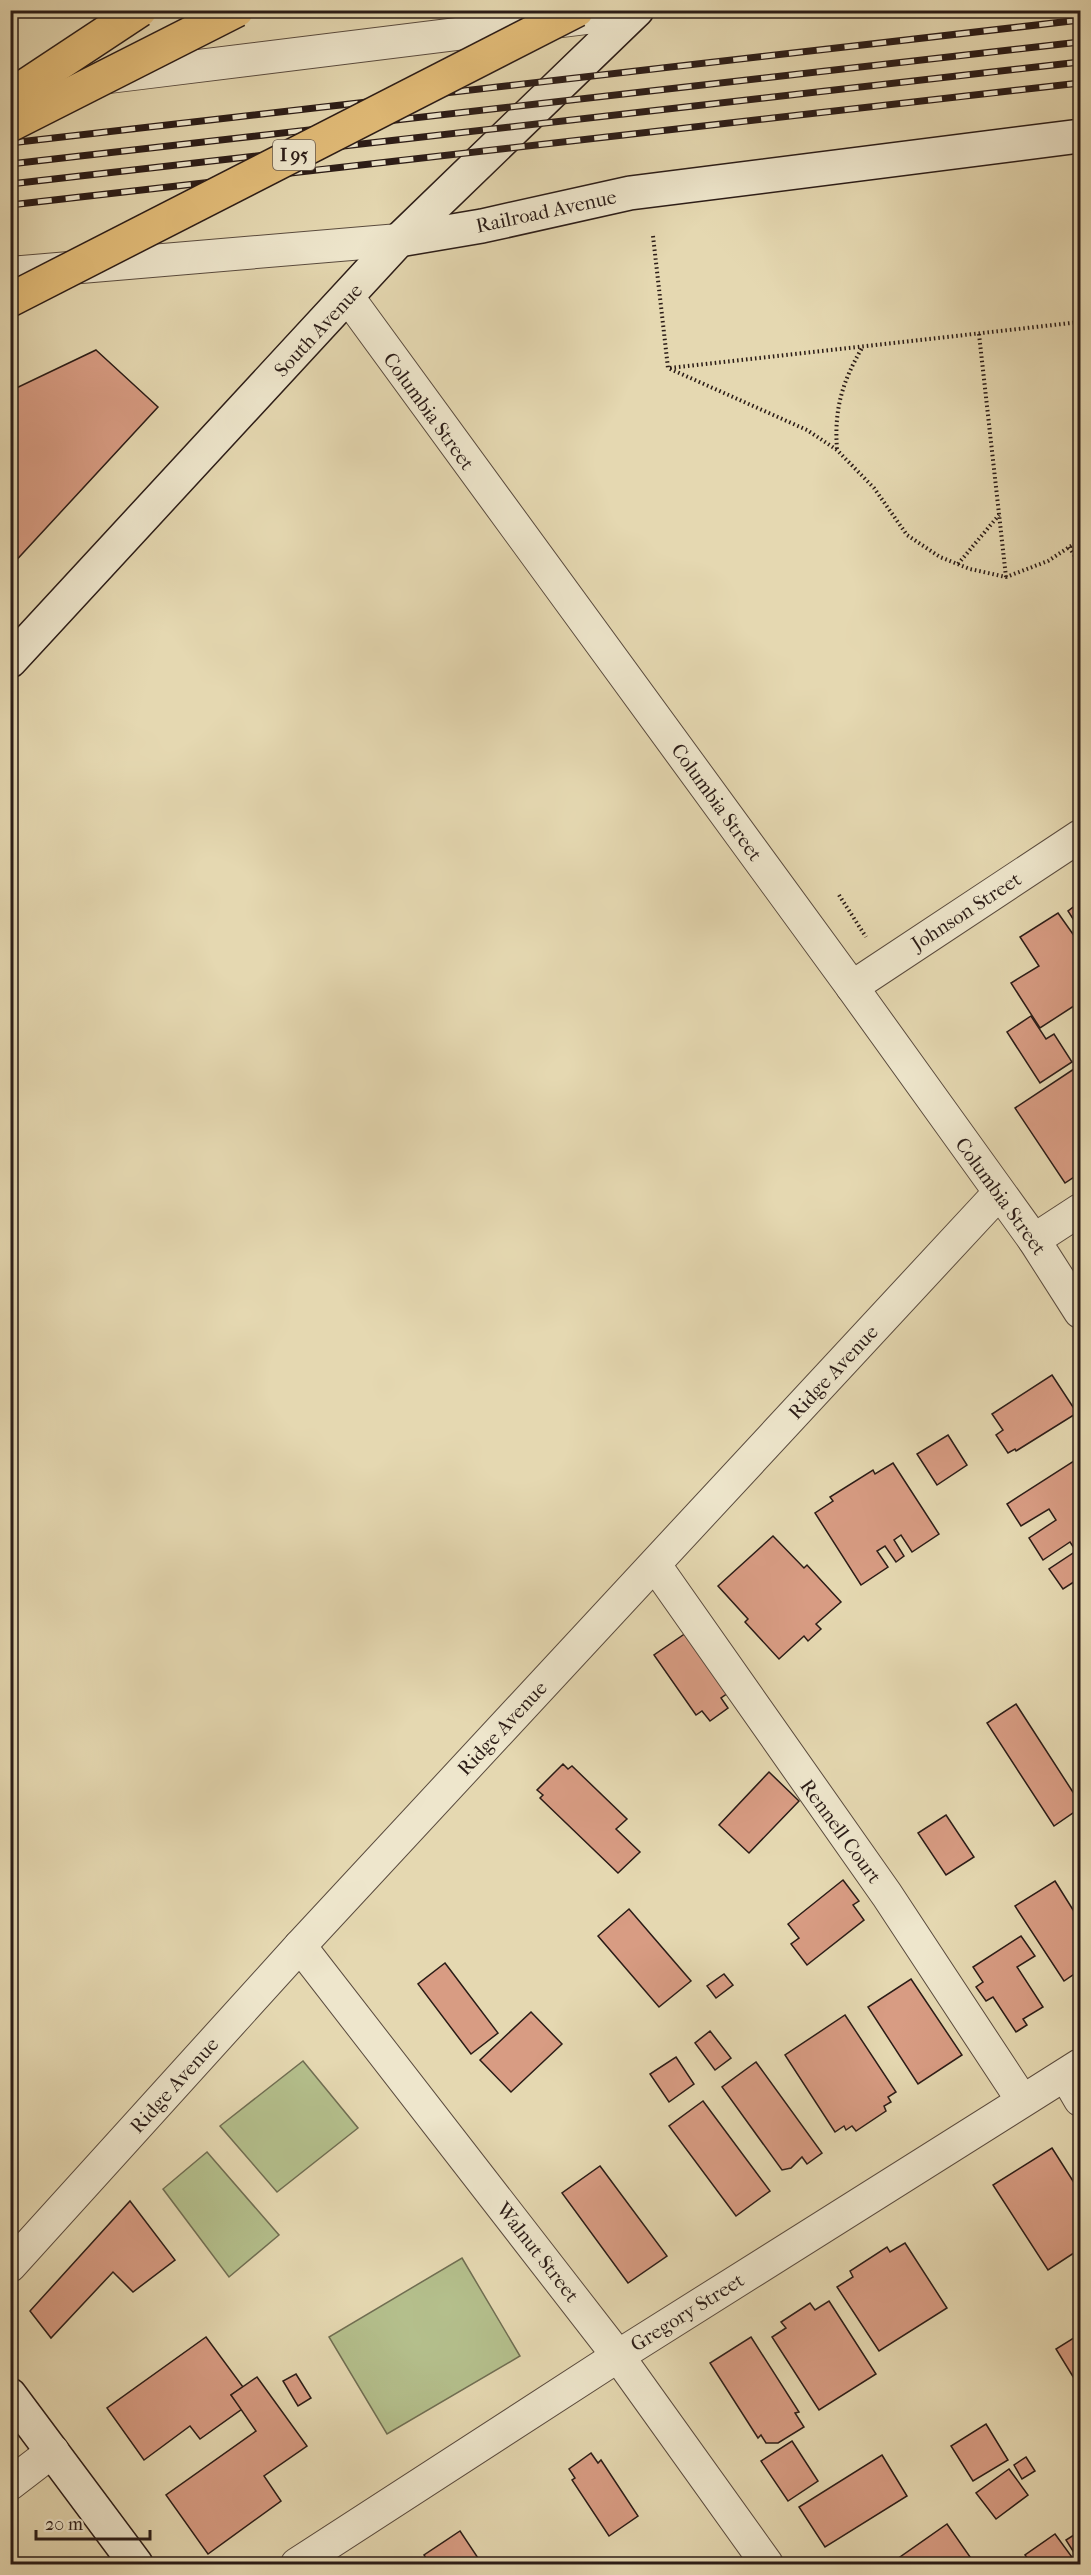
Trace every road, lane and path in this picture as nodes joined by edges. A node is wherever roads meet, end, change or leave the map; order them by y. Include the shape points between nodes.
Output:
1 (140, 10) edge
2 (237, 10) edge
3 (576, 10) edge
4 (642, 11) edge
5 (10, 89) edge
6 (10, 96) edge
7 (10, 125) edge
8 (1080, 136) edge
9 (653, 236) dead end
10 (399, 240) junction
11 (10, 273) edge
12 (348, 297) junction
13 (10, 300) edge
14 (1080, 322) edge
15 (979, 334) junction
16 (862, 348) junction
17 (668, 368) junction
18 (837, 450) junction
19 (999, 515) junction
20 (1080, 540) edge
21 (1069, 547) junction
22 (958, 564) junction
23 (1080, 564) edge
24 (1006, 577) junction
25 (10, 661) edge
26 (1080, 836) edge
27 (852, 987) junction
28 (999, 1193) junction
29 (1080, 1210) edge
30 (1034, 1240) junction
31 (1080, 1312) edge
32 (655, 1565) junction
33 (300, 1946) junction
34 (1076, 2080) edge
35 (1022, 2100) junction
36 (10, 2266) edge
37 (618, 2356) junction
38 (10, 2395) edge
39 (53, 2451) junction
40 (10, 2484) edge
41 (136, 2565) edge
42 (297, 2565) edge
43 (767, 2565) edge

1 - 6 highway, bridge
2 - 7 highway, bridge
3 - 13 highway, I 95, bridge
4 - 5 street
4 - 10 street, South Avenue
8 - 10 street, Railroad Avenue via 630,193
9 - 17 path
10 - 11 street, Railroad Avenue
10 - 12 street, South Avenue
12 - 25 street, South Avenue
12 - 27 street, Columbia Street
14 - 15 path
15 - 16 path
15 - 19 path
16 - 17 path
16 - 18 path via 846,375 838,400
17 - 18 path via 807,430
18 - 22 path via 874,488 906,535
19 - 22 path
19 - 24 path
20 - 21 path
21 - 23 path
21 - 24 path via 1048,561
22 - 24 path
26 - 27 street, Johnson Street
27 - 28 street, Columbia Street
28 - 30 street, Columbia Street
28 - 32 street, Ridge Avenue
29 - 30 street
30 - 31 street, Columbia Street
32 - 33 street, Ridge Avenue
32 - 35 street, Rennell Court via 887,1895
33 - 36 street, Ridge Avenue
33 - 37 street, Walnut Street
34 - 35 street, Gregory Street
35 - 37 street, Gregory Street
37 - 42 street, Gregory Street
37 - 43 street, Walnut Street
38 - 39 street
39 - 40 street
39 - 41 street

